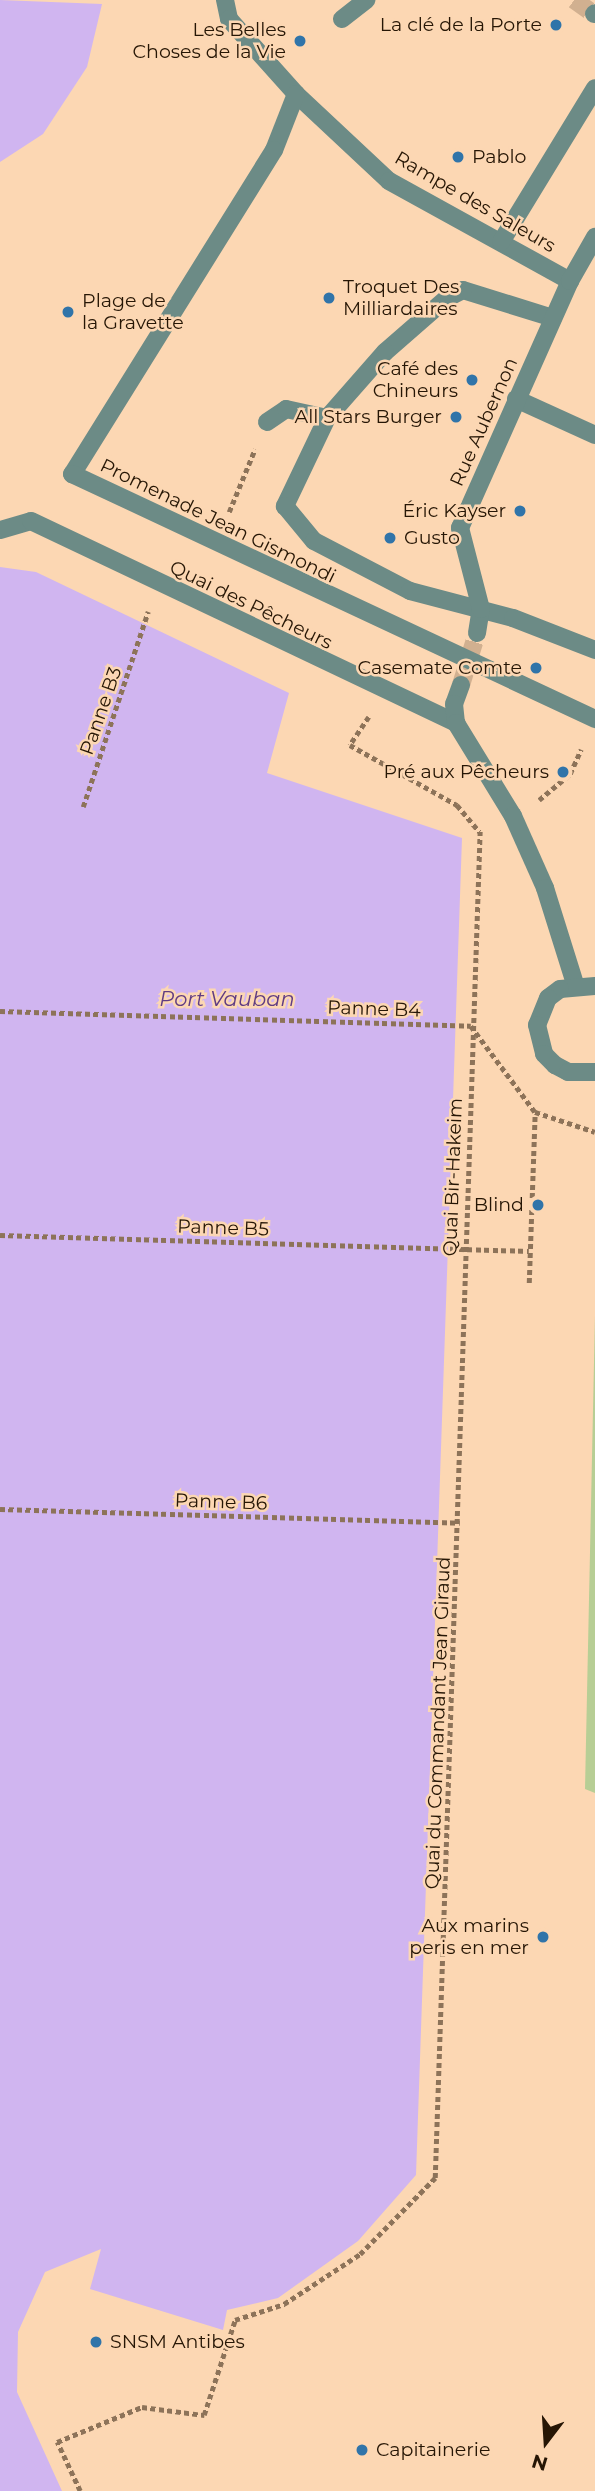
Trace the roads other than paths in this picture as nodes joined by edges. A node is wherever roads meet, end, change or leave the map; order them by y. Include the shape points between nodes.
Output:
1 (225, 0) edge
2 (366, 0) edge
3 (342, 19) dead end
4 (595, 88) edge
5 (296, 94) junction
6 (595, 237) edge
7 (501, 242) junction
8 (570, 281) junction
9 (553, 318) junction
10 (516, 399) junction
11 (327, 418) junction
12 (267, 422) road end
13 (595, 435) edge
14 (0, 530) edge
15 (481, 609) junction
16 (477, 633) tunnel mouth
17 (595, 650) edge
18 (461, 685) tunnel mouth
19 (595, 719) edge
20 (456, 723) junction
21 (575, 984) junction
22 (595, 986) edge
23 (595, 1072) edge

1 - 5 street, Rampe des Saleurs via 229,19
2 - 3 street
4 - 7 street
5 - 7 street, Rampe des Saleurs via 389,181
5 - 19 street, Promenade Jean Gismondi via 274,150 72,474 215,545
6 - 8 street, Rue Aubernon
7 - 8 street, Rampe des Saleurs
8 - 9 street, Rue Aubernon
9 - 10 street, Rue Aubernon
9 - 11 street via 463,290 385,352
10 - 13 street
10 - 15 street, Rue Aubernon via 460,528
11 - 12 street via 286,409
11 - 15 street via 285,506 314,541 410,591
14 - 20 street, Quai des Pêcheurs via 31,521
15 - 16 street, Rue Aubernon
15 - 17 street
18 - 20 street via 454,704
20 - 21 street via 513,816 545,888
21 - 22 street
21 - 23 street via 548,998 537,1025 538,1040 555,1065 568,1072

